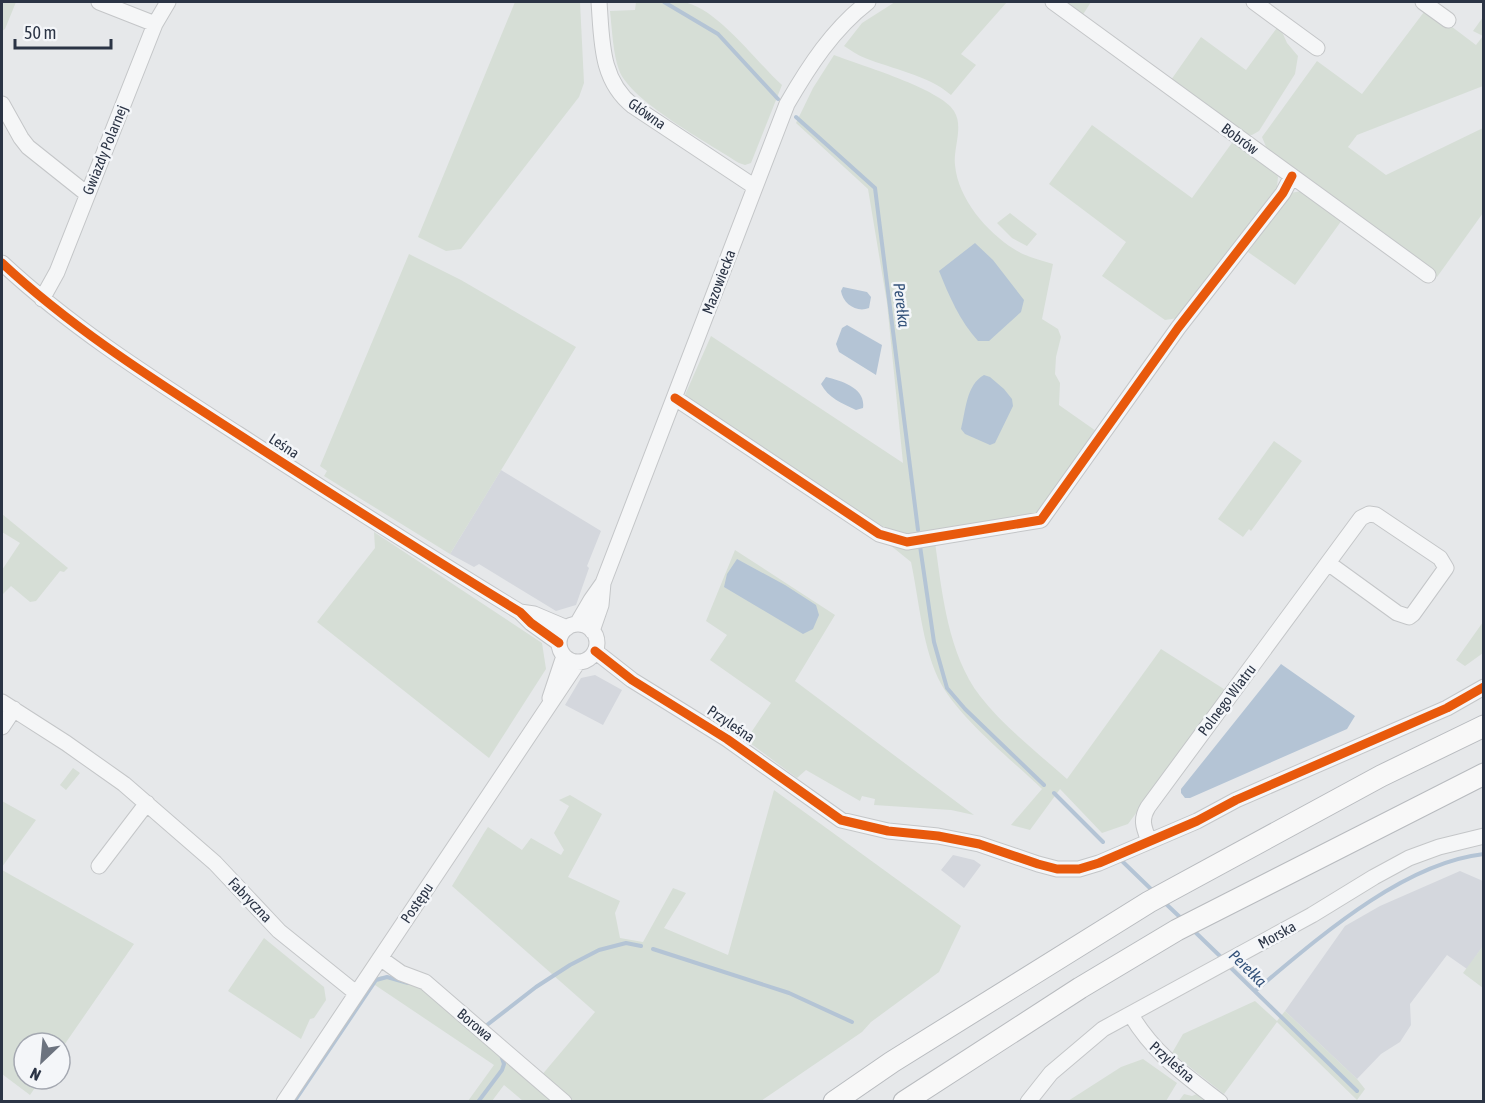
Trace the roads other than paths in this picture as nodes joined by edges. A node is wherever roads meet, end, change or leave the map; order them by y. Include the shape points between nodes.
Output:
1 (99, 2) edge
2 (168, 2) edge
3 (599, 2) edge
4 (868, 2) edge
5 (1053, 2) edge
6 (1254, 2) edge
7 (1424, 2) edge
8 (1448, 20) dead end
9 (155, 24) junction
10 (1317, 48) dead end
11 (2, 104) edge
12 (1292, 176) junction
13 (755, 187) junction
14 (87, 194) junction
15 (2, 263) edge
16 (1428, 274) dead end
17 (42, 299) junction
18 (675, 398) junction
19 (1328, 563) junction
20 (603, 583) junction
21 (520, 612) junction
22 (572, 626) junction
23 (592, 631) junction
24 (577, 654) junction
25 (1484, 687) edge
26 (8, 706) edge
27 (1484, 726) edge
28 (2, 727) edge
29 (1484, 774) edge
30 (147, 803) junction
31 (1484, 836) edge
32 (1149, 841) junction
33 (99, 866) dead end
34 (380, 958) junction
35 (356, 993) junction
36 (1131, 1015) junction
37 (284, 1101) edge
38 (564, 1101) edge
39 (834, 1101) edge
40 (904, 1101) edge
41 (1028, 1101) edge
42 (1221, 1101) edge

1 - 9 street
2 - 9 street, Gwiazdy Polarnej
3 - 13 street, Główna via 605,63 620,94
4 - 13 street, Mazowiecka via 843,24 811,64 787,104
5 - 12 street, Bobrów
6 - 10 street
7 - 8 street
9 - 14 street, Gwiazdy Polarnej
11 - 14 street via 28,147
12 - 16 street, Bobrów
12 - 18 street via 1041,520 907,542 879,534
13 - 18 street, Mazowiecka
14 - 17 street, Gwiazdy Polarnej via 57,273
15 - 17 street, Leśna
17 - 21 street, Leśna via 160,384
18 - 20 street, Mazowiecka
19 - 19 street, Polnego Wiatru via 1397,613 1409,617 1446,568 1440,558 1369,514 1361,518
19 - 32 street, Polnego Wiatru via 1148,807 1143,820
20 - 22 street, Mazowiecka
20 - 23 street, Mazowiecka
21 - 22 street, Leśna
21 - 24 street, Leśna
22 - 23 street, Leśna via 585,625
22 - 24 street, Mazowiecka via 561,634
23 - 24 street via 597,639
24 - 32 street, Przyleśna via 614,676 632,680 727,739 849,824 979,844 1058,869 1090,867
24 - 34 street, Postępu via 549,704
25 - 32 street, Przyleśna via 1447,708
26 - 28 street, Fabryczna
26 - 30 street, Fabryczna via 100,766
27 - 39 highway via 1381,776 1156,897
29 - 40 highway via 1185,926
30 - 33 street
30 - 35 street, Fabryczna via 215,863 279,930
31 - 36 street, Morska via 1410,858
34 - 35 street, Postępu
34 - 38 street, Borowa via 401,973 425,982
35 - 37 street, Postępu
36 - 41 street, Morska via 1103,1029 1078,1049
36 - 42 street, Przyleśna via 1163,1057

